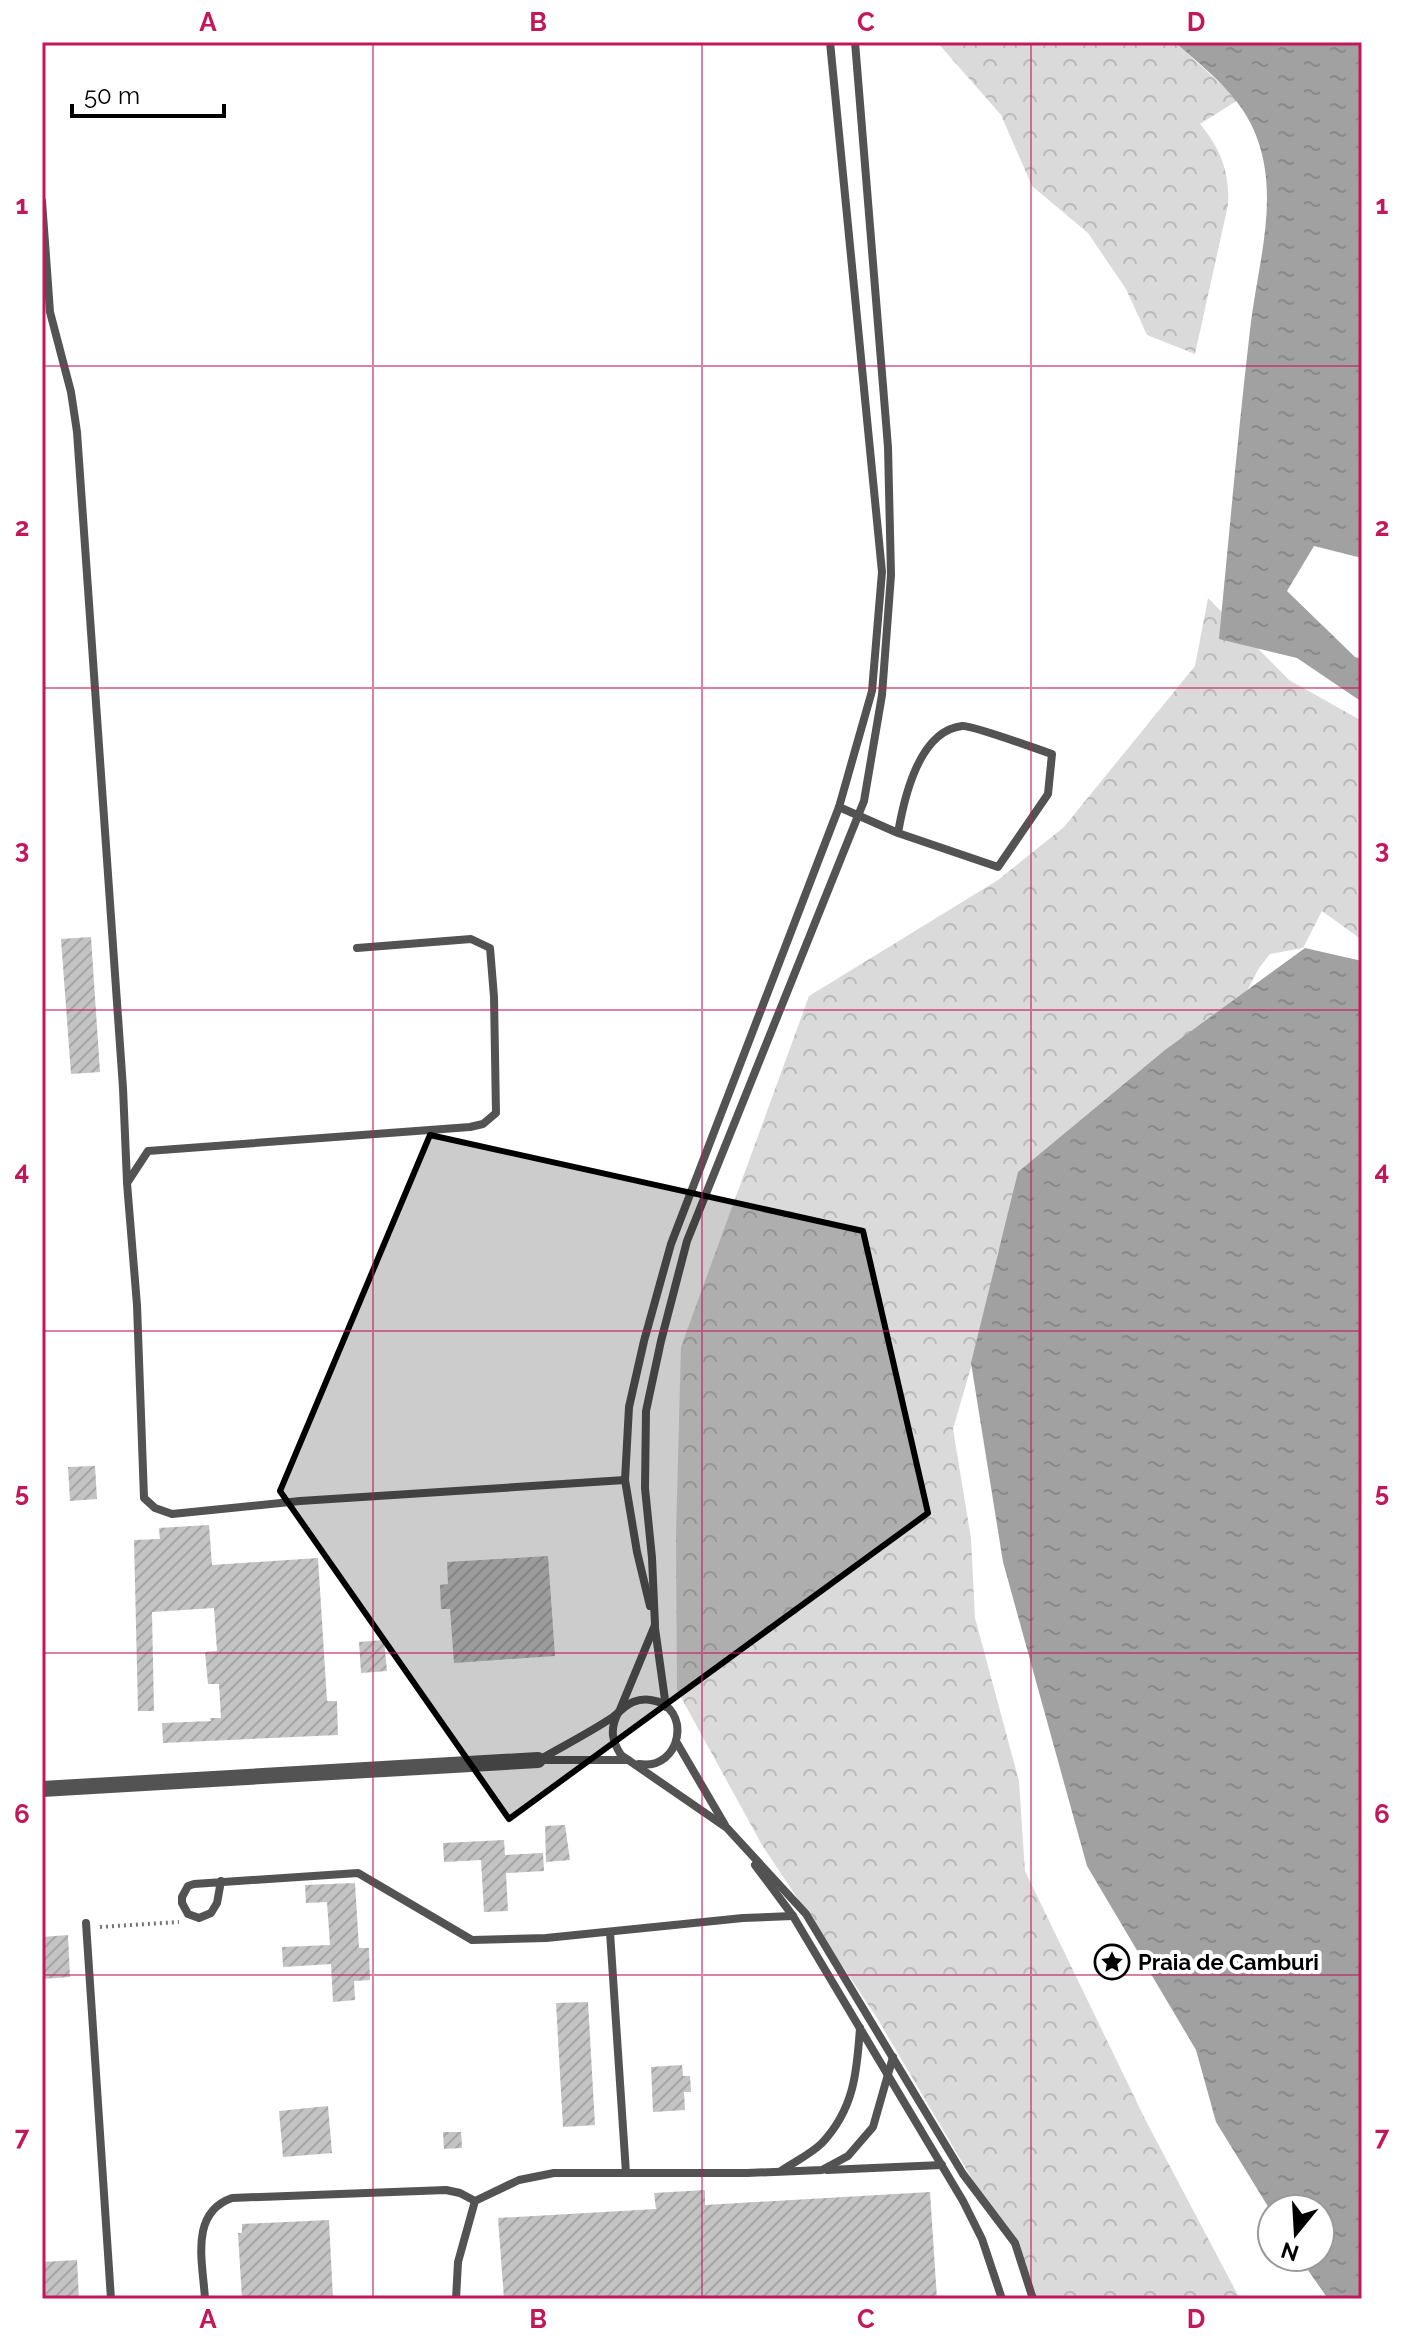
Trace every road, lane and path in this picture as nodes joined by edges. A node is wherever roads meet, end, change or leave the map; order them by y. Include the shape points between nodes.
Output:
1 (830, 42) edge
2 (855, 42) edge
3 (42, 201) edge
4 (839, 807) junction
5 (858, 815) junction
6 (898, 833) junction
7 (357, 948) dead end
8 (127, 1183) junction
9 (625, 1480) junction
10 (655, 1625) junction
11 (666, 1707) junction
12 (618, 1713) junction
13 (677, 1743) junction
14 (538, 1760) junction
15 (631, 1762) junction
16 (42, 1789) edge
17 (727, 1828) junction
18 (221, 1881) junction
19 (793, 1916) junction
20 (181, 1922) dead end
21 (86, 1923) dead end
22 (97, 1927) dead end
23 (610, 1932) junction
24 (860, 2028) junction
25 (893, 2057) junction
26 (889, 2075) junction
27 (942, 2165) junction
28 (822, 2170) junction
29 (780, 2172) junction
30 (626, 2173) junction
31 (475, 2201) junction
32 (111, 2299) edge
33 (205, 2299) edge
34 (456, 2299) edge
35 (1002, 2299) edge
36 (1033, 2299) edge

1 - 4 lane via 882,572 872,691
2 - 5 lane via 888,447 891,575 882,695
3 - 8 lane via 50,312 77,432
4 - 5 lane
4 - 9 lane via 671,1244 629,1407
5 - 6 lane
5 - 10 lane via 687,1241 661,1341 646,1411 645,1488
6 - 6 lane via 904,799 927,746 940,734 963,725 1052,754 1048,794 998,867
7 - 8 lane via 471,939 490,948 496,1113 470,1127 148,1151
8 - 9 lane via 144,1498 155,1508 172,1514
9 - 10 lane
10 - 11 lane
10 - 12 lane
11 - 12 lane via 651,1700 633,1701
11 - 13 lane via 677,1724
12 - 14 lane
12 - 15 lane via 613,1740
13 - 15 lane via 655,1764
13 - 17 lane
14 - 15 lane
14 - 16 street
15 - 17 lane
17 - 19 lane
17 - 25 lane via 806,1914
18 - 18 lane via 188,1886 182,1903 188,1914 199,1918 211,1913
18 - 23 lane via 358,1873 472,1940
19 - 23 lane
19 - 24 lane
20 - 22 path
21 - 32 lane
23 - 30 lane
24 - 26 lane
24 - 29 lane via 856,2079 844,2113 821,2144
25 - 26 lane
25 - 36 lane via 963,2174 1015,2243
26 - 27 lane
26 - 28 lane via 873,2127 848,2156
27 - 28 lane
27 - 35 lane via 982,2239
28 - 29 lane
29 - 30 lane
30 - 31 lane via 554,2173 519,2180
31 - 33 lane via 433,2190 223,2201 208,2213 201,2233
31 - 34 lane via 458,2262

